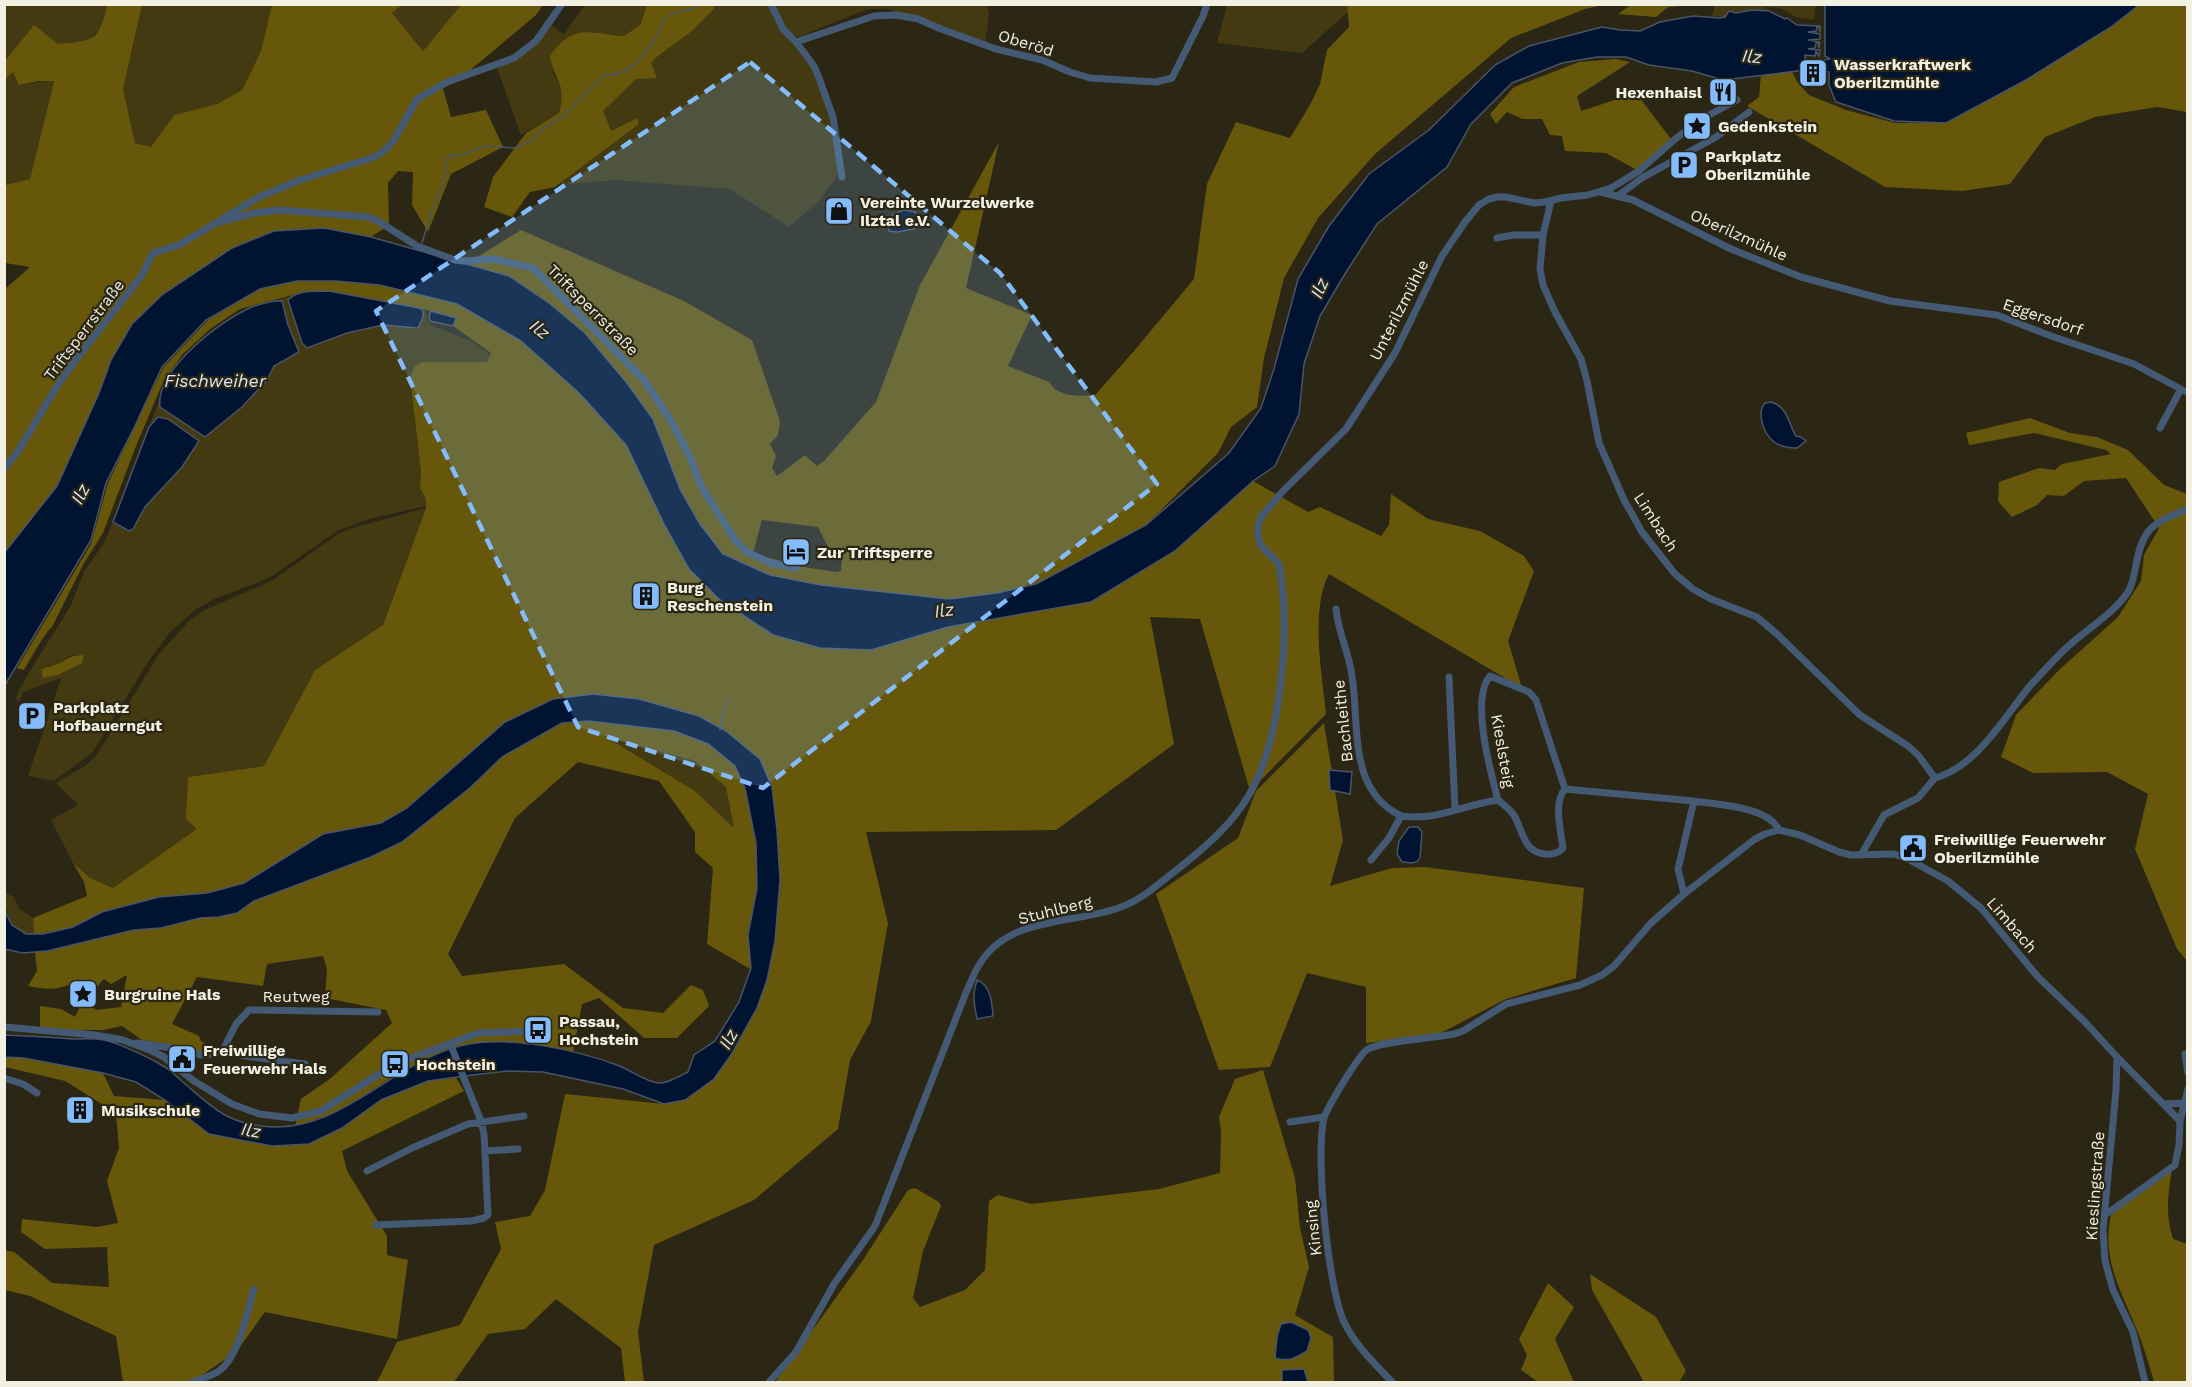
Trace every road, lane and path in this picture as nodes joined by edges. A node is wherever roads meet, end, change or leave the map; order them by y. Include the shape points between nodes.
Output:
1 (562, 4) edge
2 (771, 4) edge
3 (1207, 4) edge
4 (796, 42) junction
5 (1737, 100) dead end
6 (1749, 112) dead end
7 (842, 177) dead end
8 (1600, 192) junction
9 (1619, 195) junction
10 (1551, 201) junction
11 (216, 222) junction
12 (1543, 235) junction
13 (1497, 238) dead end
14 (1852, 292) joint
15 (2184, 391) edge
16 (2160, 428) dead end
17 (4, 469) edge
18 (2187, 509) edge
19 (1260, 519) joint
20 (796, 568) dead end
21 (1336, 609) dead end
22 (1449, 677) dead end
23 (1935, 778) junction
24 (1565, 789) junction
25 (1498, 800) junction
26 (1694, 801) junction
27 (1455, 810) junction
28 (1401, 816) junction
29 (1779, 830) junction
30 (1861, 855) junction
31 (1371, 860) dead end
32 (1684, 894) junction
33 (378, 1012) dead end
34 (4, 1027) edge
35 (538, 1030) dead end
36 (131, 1043) junction
37 (451, 1046) junction
38 (223, 1050) junction
39 (2185, 1054) dead end
40 (2117, 1057) junction
41 (305, 1064) dead end
42 (2187, 1073) edge
43 (4, 1078) edge
44 (2187, 1089) edge
45 (38, 1093) dead end
46 (2185, 1103) junction
47 (2165, 1104) junction
48 (524, 1116) dead end
49 (1324, 1117) junction
50 (481, 1121) junction
51 (2180, 1121) junction
52 (1290, 1122) dead end
53 (518, 1149) dead end
54 (484, 1152) junction
55 (367, 1171) dead end
56 (2105, 1215) junction
57 (376, 1225) dead end
58 (254, 1289) dead end
59 (193, 1383) edge
60 (769, 1383) edge
61 (1392, 1383) edge
62 (2145, 1383) edge

1 - 11 street via 536,41 514,58 447,82 417,99 394,140 375,157 300,180 259,197
2 - 4 street via 783,29
3 - 4 street, Oberöd via 1172,78 1156,82 1090,78 907,16 874,16
4 - 7 street via 814,66 833,117
5 - 8 street via 1700,120 1639,171
6 - 9 street via 1716,137
8 - 9 street, Oberilzmühle
8 - 10 street, Unterilzmühle
9 - 14 street, Oberilzmühle via 1731,249
10 - 12 street
10 - 19 street, Unterilzmühle via 1497,197 1479,205 1442,256 1395,353 1346,429
11 - 17 street, Triftsperrstraße via 179,245 153,253 138,280 55,389
11 - 20 street, Triftsperrstraße via 280,210 368,217 417,246 455,260 494,259 533,268 644,380 671,421 702,488 735,540 747,552 771,563
12 - 13 street
12 - 23 street, Limbach via 1543,285 1581,359 1599,442 1642,532 1660,557 1694,589 1757,616 1860,715 1918,755
14 - 15 street, Eggersdorf via 1910,305 1997,315 2134,364
15 - 16 street, Eggersdorf
18 - 23 street via 2152,526 2141,543 2130,587 2120,601 2056,658 1978,752
19 - 60 street, Stuhlberg via 1257,531 1261,546 1279,564 1284,640 1275,721 1264,763 1250,794 1232,820 1197,855 1134,901 1089,916 1026,928 999,942 979,964 875,1226 829,1292 796,1352
21 - 28 street, Bachleithe via 1352,674 1365,780 1384,806
22 - 27 street
23 - 30 street via 1918,798 1884,815
24 - 25 street via 1560,806 1563,848 1551,854 1534,851 1515,816
24 - 25 street, Kieslsteig via 1536,700 1529,692 1490,676 1485,682 1482,709
24 - 26 street
25 - 27 street
26 - 29 street via 1755,812 1773,820
26 - 32 street via 1678,869
27 - 28 street via 1428,817
28 - 31 street
29 - 30 street, Limbach via 1839,852
29 - 32 street via 1755,839
30 - 40 street, Limbach via 1894,854 1908,859 1969,897 2038,977
32 - 49 street, Kinsing via 1651,922 1614,966 1589,982 1506,1004 1454,1034 1368,1049
33 - 38 street, Reutweg via 249,1010 236,1024
34 - 36 street via 95,1035
35 - 37 street via 478,1033
36 - 37 street via 164,1058 226,1102 259,1114 292,1118 321,1111 395,1064
36 - 38 street via 157,1044 200,1055
37 - 50 street
38 - 41 street
39 - 42 street
40 - 47 street, Limbach
40 - 56 street, Kieslingstraße
43 - 45 street
44 - 46 street
46 - 47 street
46 - 51 street
47 - 51 street, Limbach
48 - 50 street
49 - 52 street
49 - 61 street, Kinsing via 1323,1193 1335,1294 1344,1322 1358,1344
50 - 54 street
50 - 55 street via 452,1129
51 - 56 street via 2175,1165
53 - 54 street
54 - 57 street via 488,1215 484,1218
56 - 62 street, Kieslingstraße via 2105,1261 2113,1290 2133,1332
58 - 59 street via 228,1363

